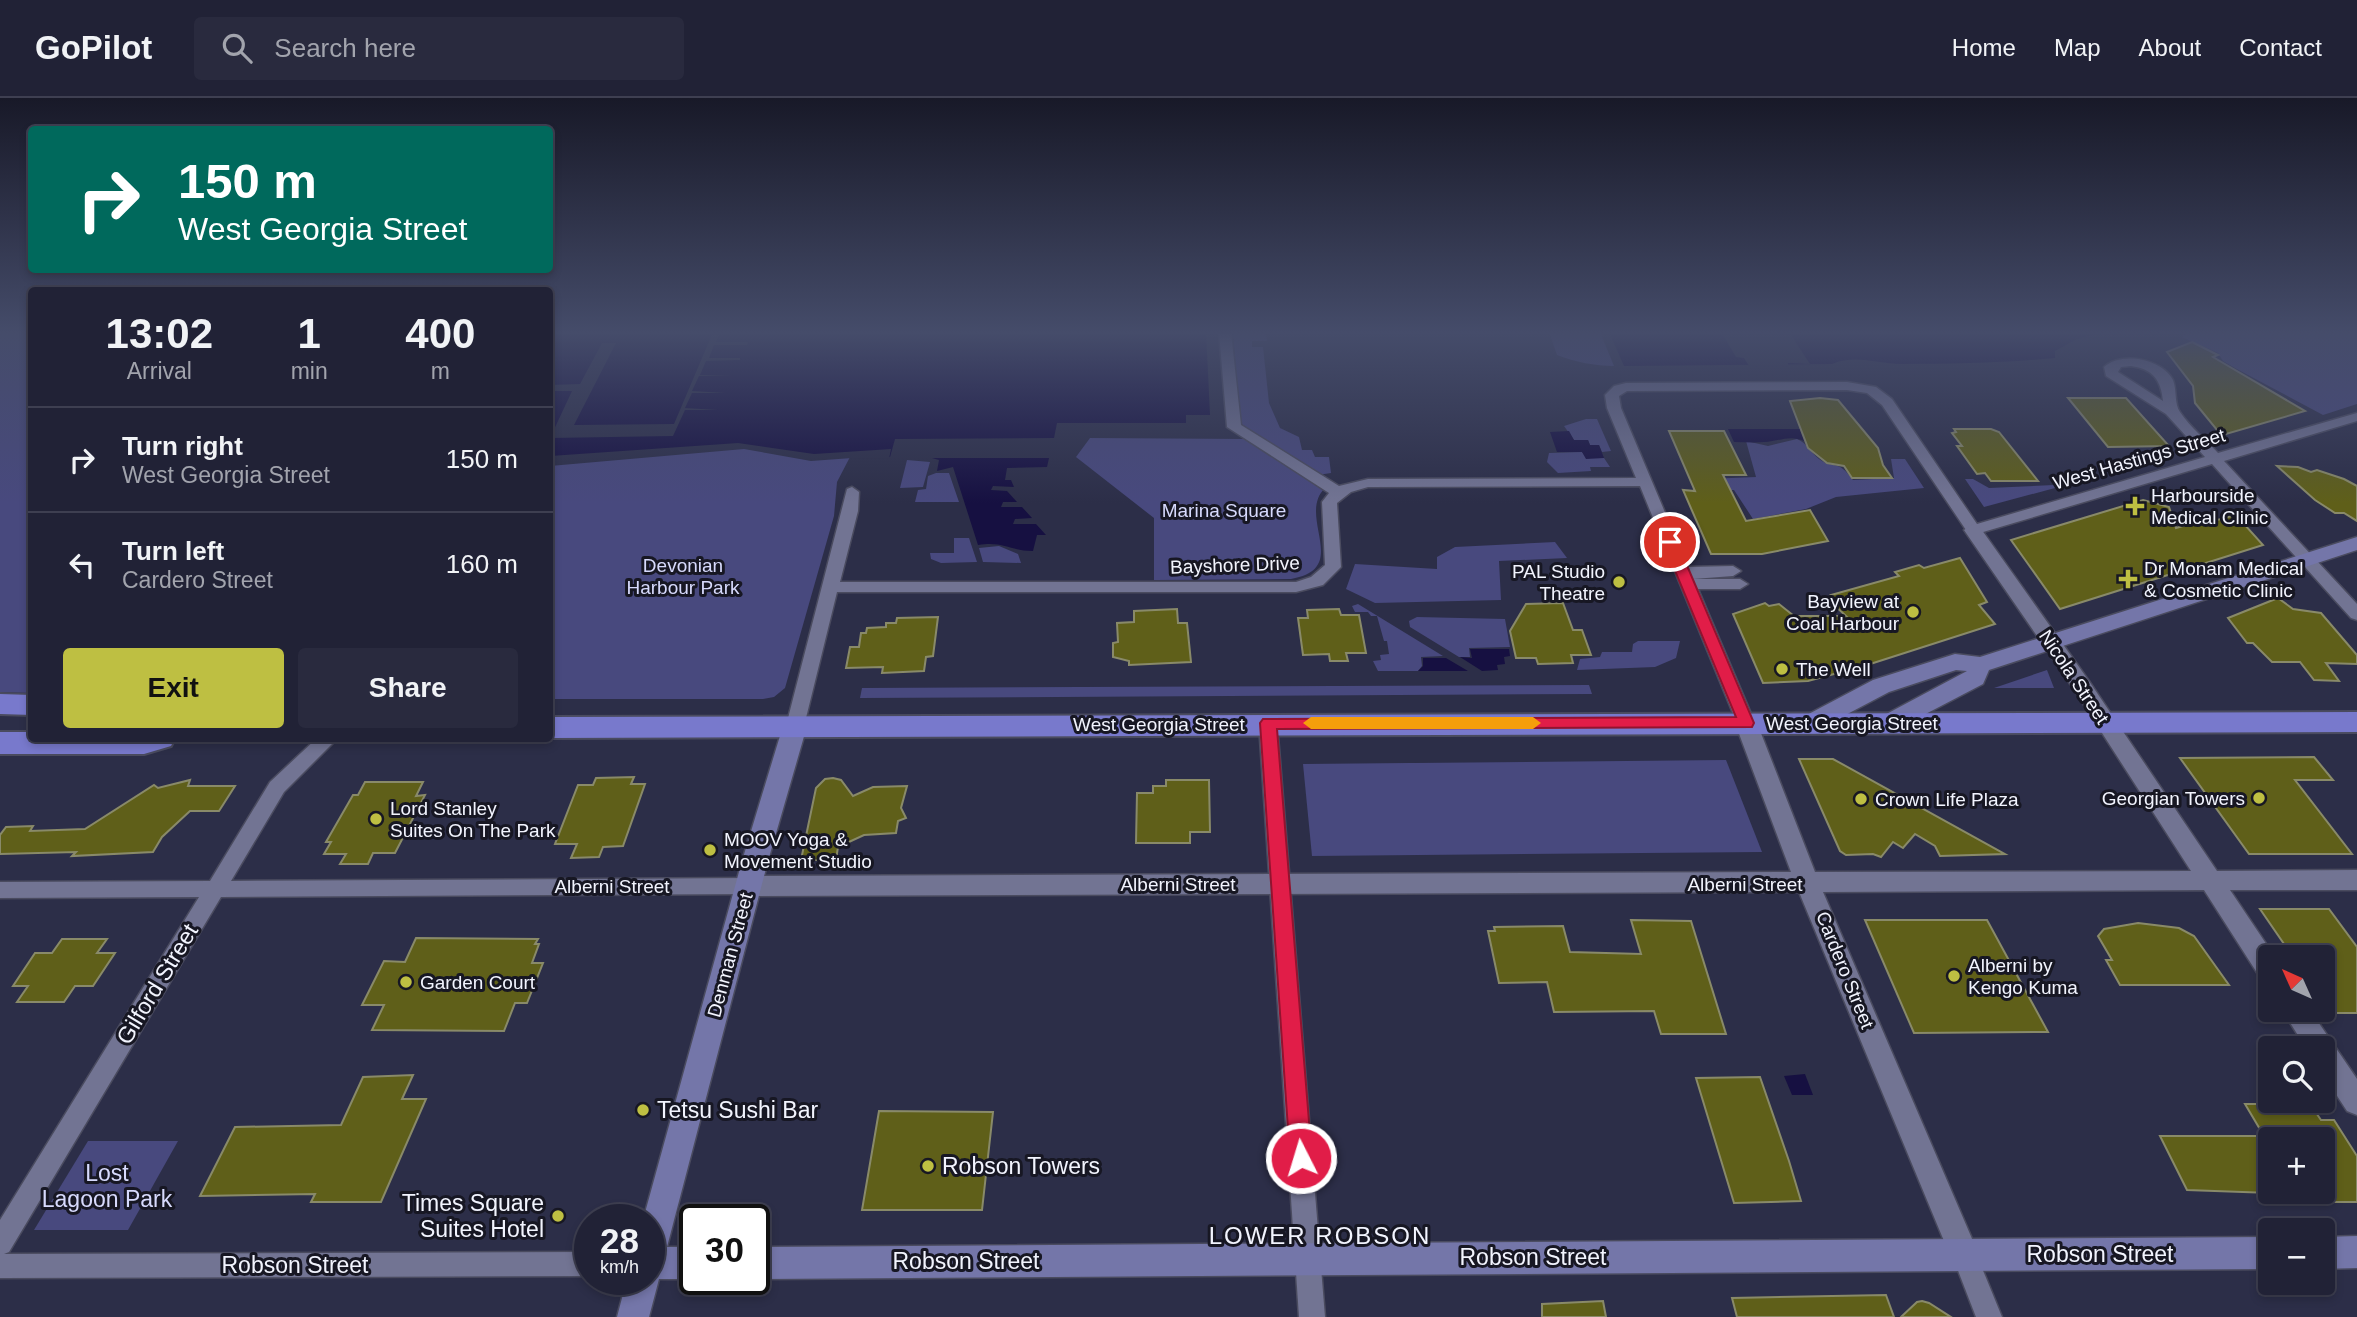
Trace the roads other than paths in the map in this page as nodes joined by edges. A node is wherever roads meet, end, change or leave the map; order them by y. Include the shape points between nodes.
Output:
1 (1230, 389) edge
2 (1619, 389) edge
3 (1864, 389) edge
4 (2133, 389) edge
5 (2167, 389) edge
6 (1615, 390) joint
7 (2171, 411) junction
8 (2357, 417) edge
9 (2215, 459) junction
10 (1645, 482) junction
11 (852, 492) dead end
12 (1338, 492) junction
13 (1973, 530) junction
14 (2357, 543) edge
15 (2308, 559) junction
16 (1737, 577) dead end
17 (1684, 578) junction
18 (828, 587) junction
19 (2357, 614) edge
20 (2051, 642) junction
21 (1980, 665) junction
22 (0, 704) edge
23 (28, 705) edge
24 (0, 721) edge
25 (28, 722) edge
26 (2357, 722) edge
27 (1268, 723) junction
28 (1746, 723) junction
29 (1811, 723) junction
30 (2105, 723) junction
31 (1887, 724) junction
32 (795, 726) junction
33 (553, 728) edge
34 (147, 742) edge
35 (325, 742) edge
36 (0, 743) edge
37 (2209, 880) junction
38 (2357, 880) edge
39 (1282, 884) junction
40 (1809, 884) junction
41 (748, 886) junction
42 (216, 889) junction
43 (0, 890) edge
44 (2258, 953) edge
45 (2335, 1069) edge
46 (2357, 1102) edge
47 (663, 1204) edge
48 (0, 1243) edge
49 (2357, 1252) edge
50 (2258, 1253) edge
51 (2335, 1253) edge
52 (1964, 1255) junction
53 (1308, 1259) junction
54 (770, 1263) edge
55 (574, 1264) edge
56 (0, 1266) edge
57 (639, 1295) edge
58 (633, 1317) edge
59 (1312, 1317) edge
60 (1989, 1317) edge

1 - 12 street via 1234,426
2 - 6 street, Nicola Street
3 - 13 street, Nicola Street via 1887,402
4 - 7 street
5 - 7 street
6 - 10 street, Cardero Street via 1612,401
7 - 9 street
8 - 9 street, West Hastings Street
9 - 13 street, West Hastings Street
9 - 15 street
10 - 12 street via 1368,483
10 - 17 street, Cardero Street
11 - 18 street, Denman Street
12 - 18 street, Bayshore Drive via 1329,502 1333,567 1317,580 1296,587
13 - 20 street, Nicola Street
14 - 15 main road
15 - 19 street
15 - 20 main road
16 - 17 street
17 - 28 street, Cardero Street
18 - 32 street, Denman Street
20 - 21 main road
20 - 30 street, Nicola Street
21 - 29 main road via 1955,662 1881,686
21 - 31 main road via 1975,678
22 - 23 highway
24 - 25 highway
26 - 30 highway, West Georgia Street
27 - 28 highway, West Georgia Street
27 - 32 highway, West Georgia Street
27 - 39 street
28 - 29 highway, West Georgia Street
28 - 40 street, Cardero Street
29 - 31 highway, West Georgia Street
30 - 31 highway, West Georgia Street
30 - 37 street, Nicola Street
32 - 33 highway, West Georgia Street
32 - 41 main road, Denman Street
34 - 36 highway
35 - 42 street, Gilford Street via 277,787
37 - 38 street, Alberni Street
37 - 40 street, Alberni Street
37 - 44 street, Nicola Street
39 - 40 street, Alberni Street
39 - 41 street, Alberni Street
39 - 53 street
40 - 52 street, Cardero Street
41 - 42 street, Alberni Street
41 - 47 main road, Denman Street
42 - 43 street, Alberni Street
42 - 48 street, Gilford Street
45 - 46 street
49 - 51 main road
50 - 52 main road, Robson Street
52 - 53 main road, Robson Street
52 - 60 street, Cardero Street
53 - 54 main road, Robson Street
53 - 59 street
55 - 56 street, Robson Street
57 - 58 main road

